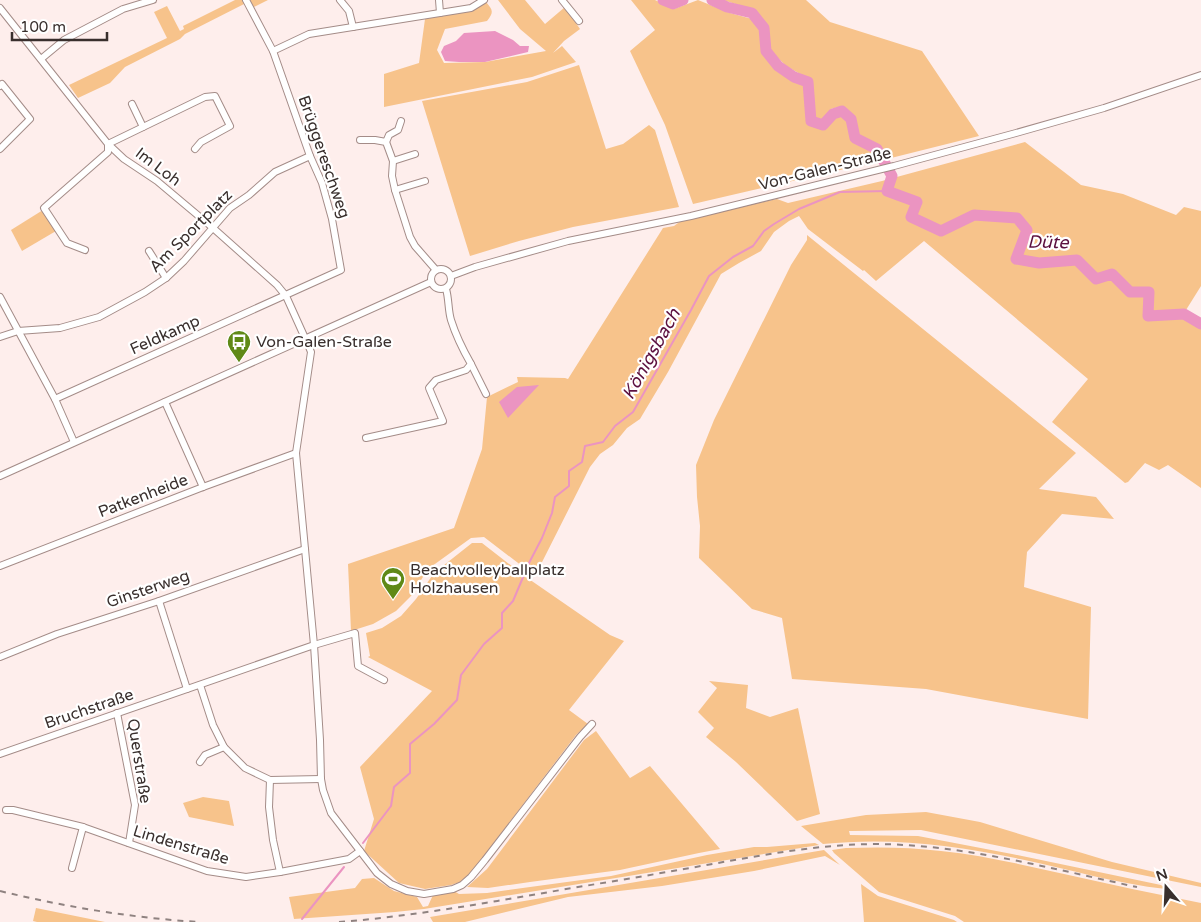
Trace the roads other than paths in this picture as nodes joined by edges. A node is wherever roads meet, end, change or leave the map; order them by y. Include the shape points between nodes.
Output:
1 (153, 0) edge
2 (246, 0) edge
3 (340, 0) edge
4 (439, 0) edge
5 (484, 0) edge
6 (562, 0) edge
7 (0, 8) edge
8 (440, 13) junction
9 (579, 21) dead end
10 (353, 27) junction
11 (274, 51) junction
12 (41, 59) junction
13 (1201, 75) edge
14 (0, 86) edge
15 (132, 104) dead end
16 (401, 121) dead end
17 (143, 127) junction
18 (360, 140) dead end
19 (386, 142) junction
20 (108, 144) junction
21 (0, 148) edge
22 (195, 149) dead end
23 (415, 154) dead end
24 (310, 156) junction
25 (393, 161) junction
26 (425, 181) dead end
27 (395, 190) junction
28 (213, 228) junction
29 (84, 250) dead end
30 (149, 251) dead end
31 (436, 270) junction
32 (451, 276) junction
33 (166, 278) junction
34 (431, 282) junction
35 (446, 289) junction
36 (286, 296) junction
37 (0, 297) edge
38 (18, 331) junction
39 (0, 336) edge
40 (306, 339) junction
41 (471, 364) junction
42 (486, 394) dead end
43 (55, 399) junction
44 (165, 402) junction
45 (366, 438) dead end
46 (74, 442) junction
47 (296, 453) junction
48 (0, 476) edge
49 (203, 487) junction
50 (305, 549) junction
51 (0, 566) edge
52 (159, 600) junction
53 (314, 645) junction
54 (0, 657) edge
55 (384, 680) dead end
56 (200, 685) junction
57 (187, 689) junction
58 (117, 713) junction
59 (592, 724) dead end
60 (224, 746) junction
61 (0, 754) edge
62 (200, 762) dead end
63 (321, 779) junction
64 (270, 780) junction
65 (6, 810) dead end
66 (83, 827) junction
67 (129, 843) junction
68 (360, 850) junction
69 (72, 868) dead end
70 (280, 872) junction

1 - 12 street via 123,9 64,40
2 - 11 street, Brüggereschweg
3 - 10 street via 349,11
4 - 8 street
5 - 8 street via 471,8
6 - 9 street
7 - 12 street, Im Loh
8 - 10 street
10 - 11 street via 310,34
11 - 24 street, Brüggereschweg
12 - 20 street, Im Loh
13 - 32 street, Von-Galen-Straße via 1104,108 881,170 691,216 568,241
14 - 21 street via 2,84 30,119
15 - 17 street
16 - 19 street via 398,130 389,135
17 - 20 street
17 - 22 street via 205,97 215,96 230,126 201,142
18 - 19 street
19 - 25 street
20 - 28 street, Im Loh
20 - 29 street via 108,152 44,208 67,243
23 - 25 street
24 - 28 street, Am Sportplatz via 275,172 230,208
24 - 36 street, Brüggereschweg via 332,218 341,270
25 - 27 street
26 - 27 street
27 - 31 street via 410,238
28 - 33 street, Am Sportplatz
28 - 36 street, Im Loh
30 - 33 street
31 - 32 street via 447,270
31 - 34 street via 432,273
32 - 35 street via 452,281
33 - 38 street, Am Sportplatz via 99,317 60,328
34 - 35 street via 434,288
34 - 40 street
35 - 41 street via 450,318
36 - 40 street, Im Loh
36 - 43 street, Feldkamp
37 - 38 street
38 - 39 street, Am Sportplatz
38 - 43 street
40 - 44 street
40 - 47 street, Im Loh via 310,352
41 - 42 street
41 - 45 street via 466,370 436,380 429,388 443,422
43 - 46 street
44 - 46 street
44 - 49 street
46 - 48 street
47 - 49 street, Patkenheide
47 - 50 street, Im Loh
49 - 51 street, Patkenheide
50 - 52 street, Ginsterweg
50 - 53 street, Im Loh
52 - 54 street, Ginsterweg
52 - 57 street
53 - 55 street, Bruchstraße via 356,633 358,666
53 - 56 street, Bruchstraße
53 - 63 street, Im Loh
56 - 57 street, Bruchstraße
56 - 60 street via 213,725
57 - 58 street, Bruchstraße
58 - 61 street, Bruchstraße
58 - 67 street, Querstraße via 135,805
59 - 68 street, Im Loh via 486,860 462,885 424,894 407,891 377,873
60 - 62 street via 205,755
60 - 64 street via 245,768
63 - 64 street
63 - 68 street, Im Loh via 331,813
64 - 70 street via 269,807
65 - 66 street, Lindenstraße
66 - 67 street, Lindenstraße
66 - 69 street
67 - 70 street, Lindenstraße via 207,870 246,877
68 - 70 street, Lindenstraße via 349,859

